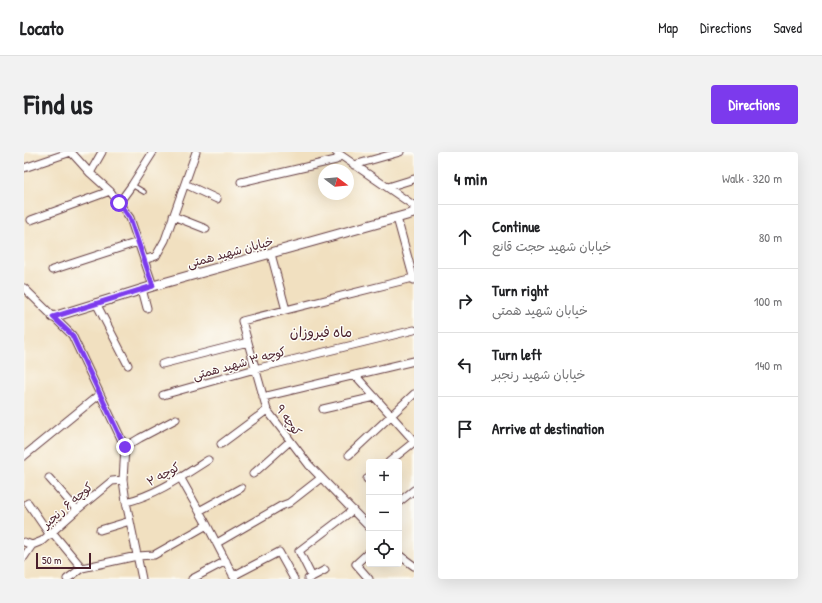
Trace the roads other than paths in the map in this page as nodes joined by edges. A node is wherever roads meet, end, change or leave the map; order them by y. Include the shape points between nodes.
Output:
1 (71, 152) edge
2 (102, 152) edge
3 (152, 152) edge
4 (196, 152) edge
5 (400, 152) edge
6 (338, 154) edge
7 (353, 164) edge
8 (354, 165) joint
9 (24, 168) edge
10 (90, 173) junction
11 (414, 179) edge
12 (241, 182) dead end
13 (185, 184) junction
14 (132, 185) junction
15 (388, 187) junction
16 (110, 191) junction
17 (144, 192) dead end
18 (217, 199) dead end
19 (119, 203) junction
20 (414, 209) edge
21 (414, 213) edge
22 (173, 216) junction
23 (397, 218) junction
24 (31, 220) dead end
25 (206, 228) dead end
26 (138, 242) junction
27 (271, 254) junction
28 (144, 260) junction
29 (52, 270) dead end
30 (414, 279) edge
31 (153, 286) junction
32 (24, 288) edge
33 (142, 289) junction
34 (96, 303) junction
35 (147, 308) dead end
36 (286, 310) junction
37 (53, 317) junction
38 (414, 330) edge
39 (248, 342) junction
40 (414, 361) edge
41 (162, 364) dead end
42 (128, 365) dead end
43 (255, 369) junction
44 (355, 375) junction
45 (100, 394) junction
46 (414, 394) edge
47 (163, 395) dead end
48 (263, 397) junction
49 (374, 397) junction
50 (323, 409) dead end
51 (267, 410) junction
52 (391, 415) junction
53 (176, 419) dead end
54 (290, 441) junction
55 (414, 442) edge
56 (221, 444) dead end
57 (125, 447) junction
58 (349, 455) dead end
59 (24, 456) edge
60 (393, 459) edge
61 (208, 460) dead end
62 (253, 474) dead end
63 (49, 478) dead end
64 (180, 478) junction
65 (321, 478) junction
66 (123, 480) junction
67 (241, 488) dead end
68 (414, 490) edge
69 (402, 500) edge
70 (126, 502) junction
71 (28, 503) dead end
72 (77, 510) junction
73 (353, 510) junction
74 (199, 511) junction
75 (130, 521) junction
76 (366, 524) edge
77 (207, 525) junction
78 (100, 530) dead end
79 (51, 533) junction
80 (24, 542) edge
81 (216, 543) junction
82 (32, 545) junction
83 (366, 555) edge
84 (137, 556) junction
85 (24, 557) edge
86 (402, 557) edge
87 (226, 561) junction
88 (414, 566) edge
89 (82, 568) junction
90 (325, 570) dead end
91 (234, 577) edge
92 (310, 578) edge
93 (67, 579) edge
94 (142, 579) edge
95 (192, 579) edge
96 (294, 579) edge
97 (369, 579) edge

1 - 9 street
1 - 10 street
2 - 10 street
3 - 14 street
4 - 13 street
5 - 8 street
6 - 7 street
6 - 12 street via 336,160
8 - 15 street
10 - 16 street
11 - 15 street
13 - 18 street
13 - 22 street
14 - 17 lane
14 - 19 street
15 - 20 street via 413,205
16 - 19 street
16 - 24 street
19 - 26 street via 130,218
21 - 23 street, خیابان شهید همتی
22 - 25 street
22 - 28 street via 156,256
23 - 27 street, خیابان شهید همتی
23 - 30 street
26 - 28 street
26 - 29 street
27 - 31 street, خیابان شهید همتی
27 - 36 street
28 - 31 street
30 - 36 street, کوچه ۹
31 - 33 street, خیابان شهید همتی
32 - 37 street
33 - 34 street, خیابان شهید همتی
33 - 35 street
34 - 37 street, خیابان شهید همتی
34 - 42 street
36 - 39 street, کوچه ۹ via 242,321
37 - 45 street via 72,335
38 - 43 street, کوچه ۳ شهید همتی
39 - 41 street
39 - 43 street, کوچه ۹
40 - 44 street
43 - 47 street, کوچه ۳ شهید همتی
43 - 48 street, کوچه ۹
44 - 48 street
44 - 49 street
45 - 57 street
45 - 59 street
46 - 52 street
48 - 51 street, کوچه ۹
49 - 50 street
49 - 52 street
51 - 54 street, کوچه ۹
51 - 56 street
52 - 55 street
52 - 58 street
53 - 57 street
54 - 62 street
54 - 65 street, کوچه ۹
55 - 60 street
57 - 66 street
61 - 64 street, کوچه ۲
63 - 72 street
64 - 70 street, کوچه ۲ via 158,491
64 - 74 street
65 - 73 street, کوچه ۹
65 - 81 street via 289,503
66 - 70 street
66 - 72 street, کوچه ۶ رنجبر via 112,481
67 - 74 street
68 - 69 street
70 - 75 street
71 - 79 street
72 - 79 street, کوچه ۶ رنجبر
73 - 76 street, کوچه ۹
73 - 92 street via 299,551
74 - 77 street
75 - 78 street
75 - 84 street
77 - 81 street
77 - 84 street via 154,555
79 - 82 street, کوچه ۶ رنجبر
79 - 89 street
80 - 82 street
81 - 87 street
82 - 85 street
83 - 97 street via 356,564
84 - 89 street
84 - 94 street
86 - 88 street
87 - 91 street
87 - 95 street
89 - 93 street
90 - 92 street
91 - 96 street via 280,552

